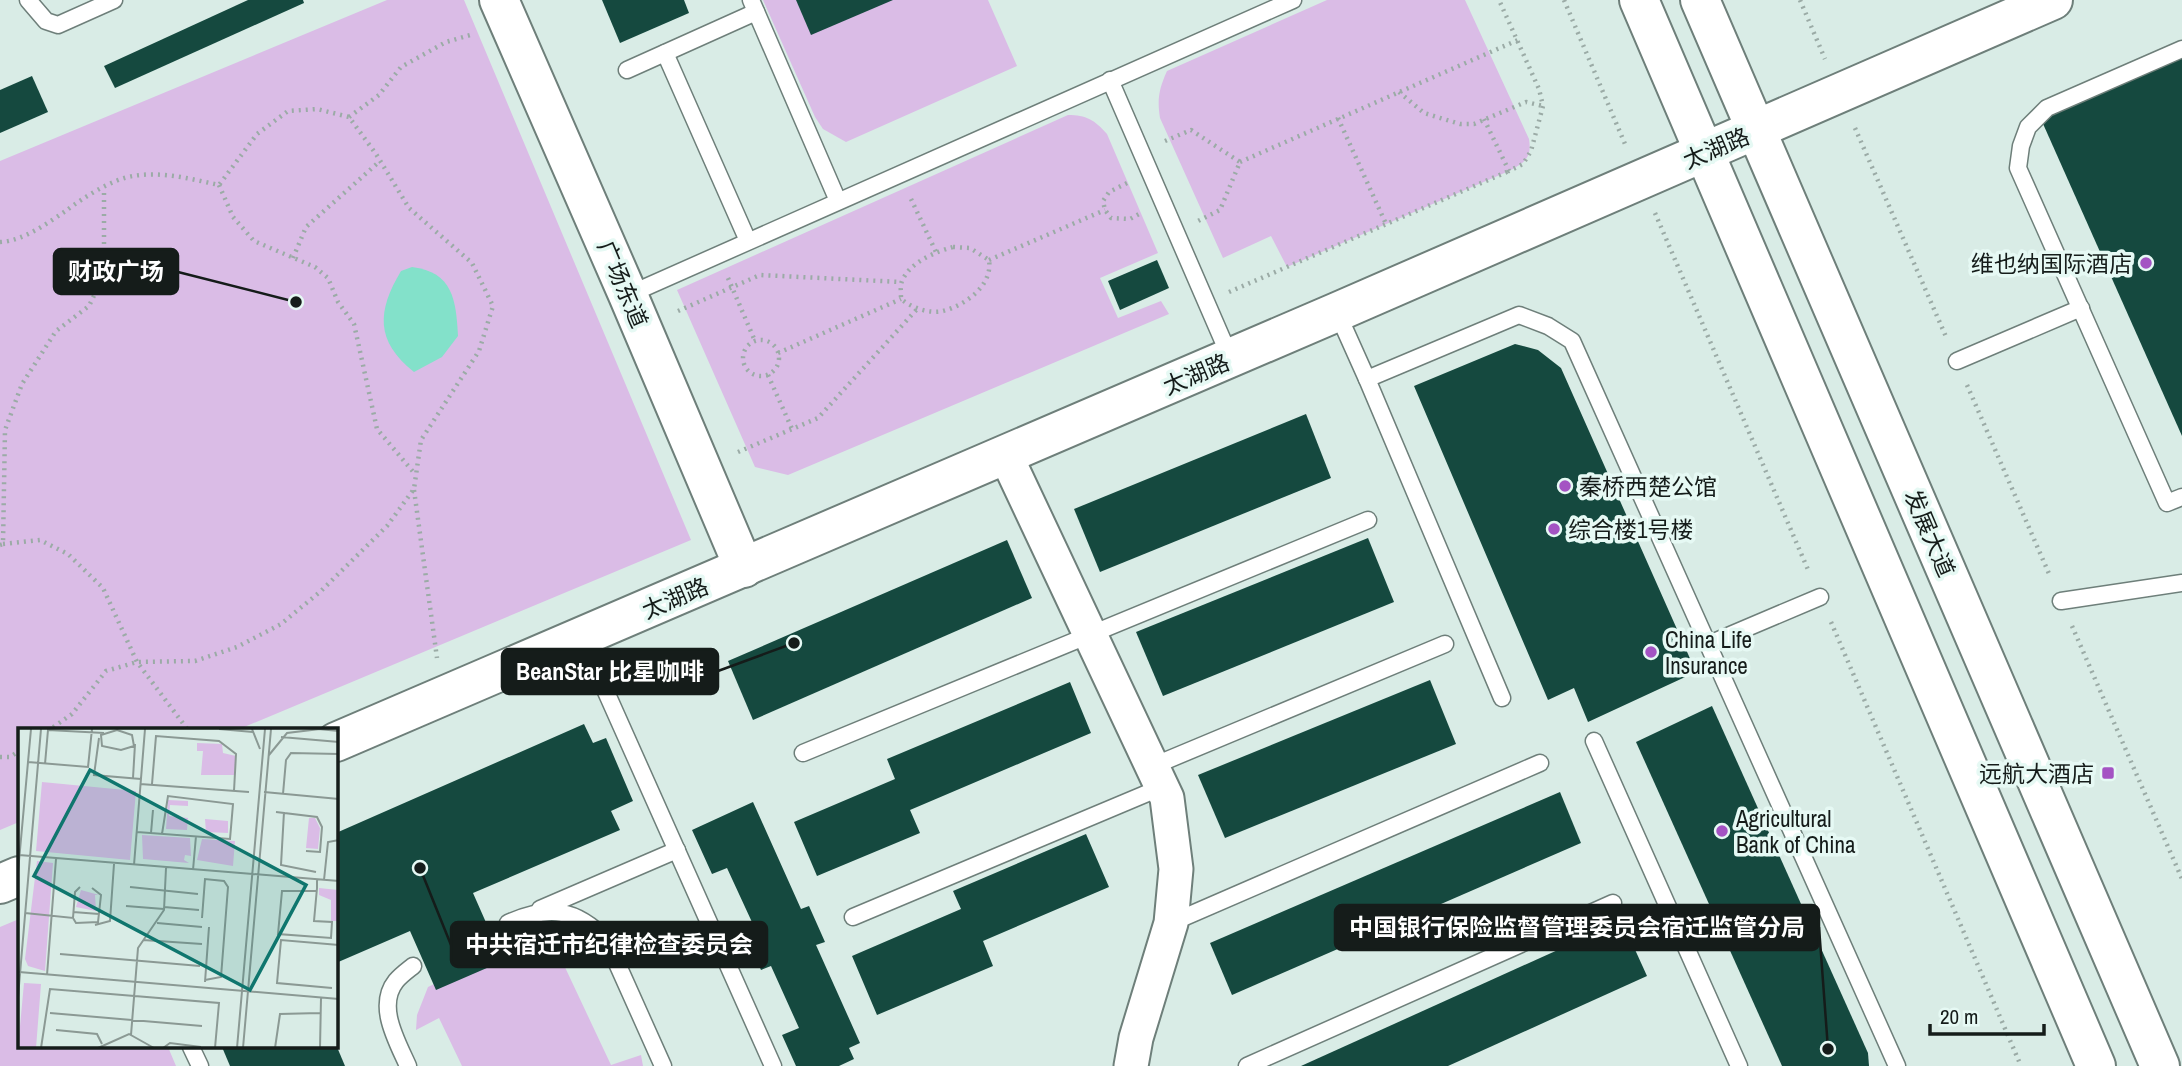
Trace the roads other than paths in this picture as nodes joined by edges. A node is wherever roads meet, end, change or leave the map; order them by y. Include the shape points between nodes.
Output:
1 (29, 0) edge
2 (114, 0) edge
3 (1293, 0) edge
4 (1639, 0) edge
5 (1700, 0) edge
6 (2053, 0) edge
7 (753, 6) edge
8 (504, 12) edge
9 (2182, 49) edge
10 (666, 53) junction
11 (627, 70) dead end
12 (1110, 80) junction
13 (1756, 131) junction
14 (1704, 153) junction
15 (838, 201) junction
16 (748, 241) junction
17 (2081, 308) junction
18 (635, 311) junction
19 (1337, 312) junction
20 (1231, 358) junction
21 (1957, 361) road end
22 (1367, 379) junction
23 (1006, 456) junction
24 (2182, 497) edge
25 (1368, 520) dead end
26 (744, 568) junction
27 (2182, 583) edge
28 (1820, 597) road end
29 (2061, 601) road end
30 (1091, 635) junction
31 (582, 638) junction
32 (1445, 644) dead end
33 (1709, 644) junction
34 (1502, 698) dead end
35 (338, 741) edge
36 (1594, 741) dead end
37 (803, 753) dead end
38 (1541, 763) dead end
39 (1157, 777) junction
40 (677, 850) junction
41 (18, 876) edge
42 (0, 884) edge
43 (1614, 903) dead end
44 (531, 912) junction
45 (853, 917) dead end
46 (508, 922) dead end
47 (1171, 923) junction
48 (413, 966) dead end
49 (191, 1048) edge
50 (200, 1066) edge
51 (408, 1066) edge
52 (663, 1066) edge
53 (773, 1066) edge
54 (1131, 1066) edge
55 (1247, 1066) edge
56 (1739, 1066) edge
57 (1897, 1066) edge
58 (2096, 1066) edge
59 (2160, 1066) edge

1 - 2 lane via 46,21 58,25
3 - 12 lane
4 - 14 street
5 - 13 street, 发展大道
6 - 13 street, 太湖路
7 - 10 lane
7 - 15 lane
8 - 18 street, 广场东道
9 - 17 lane via 2047,108 2028,127 2018,168
10 - 11 lane
10 - 16 lane
12 - 15 lane
12 - 20 lane
13 - 14 street, 太湖路
13 - 59 street, 发展大道
14 - 19 street, 太湖路
14 - 58 street
15 - 16 lane
16 - 18 lane via 718,255
17 - 21 lane
17 - 24 lane via 2167,503
18 - 26 street, 广场东道
19 - 20 street, 太湖路
19 - 22 lane
20 - 23 street, 太湖路
22 - 33 lane via 1519,315 1572,341
22 - 34 lane
23 - 26 street, 太湖路
23 - 30 street
25 - 30 lane
26 - 31 street, 太湖路
27 - 29 lane
28 - 33 lane
30 - 37 lane
30 - 39 street
31 - 35 street, 太湖路
31 - 40 lane
32 - 39 lane
33 - 57 lane
36 - 56 lane
38 - 47 lane
39 - 45 lane
39 - 47 street via 1167,798 1176,869
40 - 44 lane
40 - 53 lane
41 - 42 street
43 - 55 lane
44 - 46 lane
44 - 52 lane via 554,911 581,918 607,941
47 - 54 street
48 - 51 lane via 395,982 387,999 390,1026
49 - 50 lane

